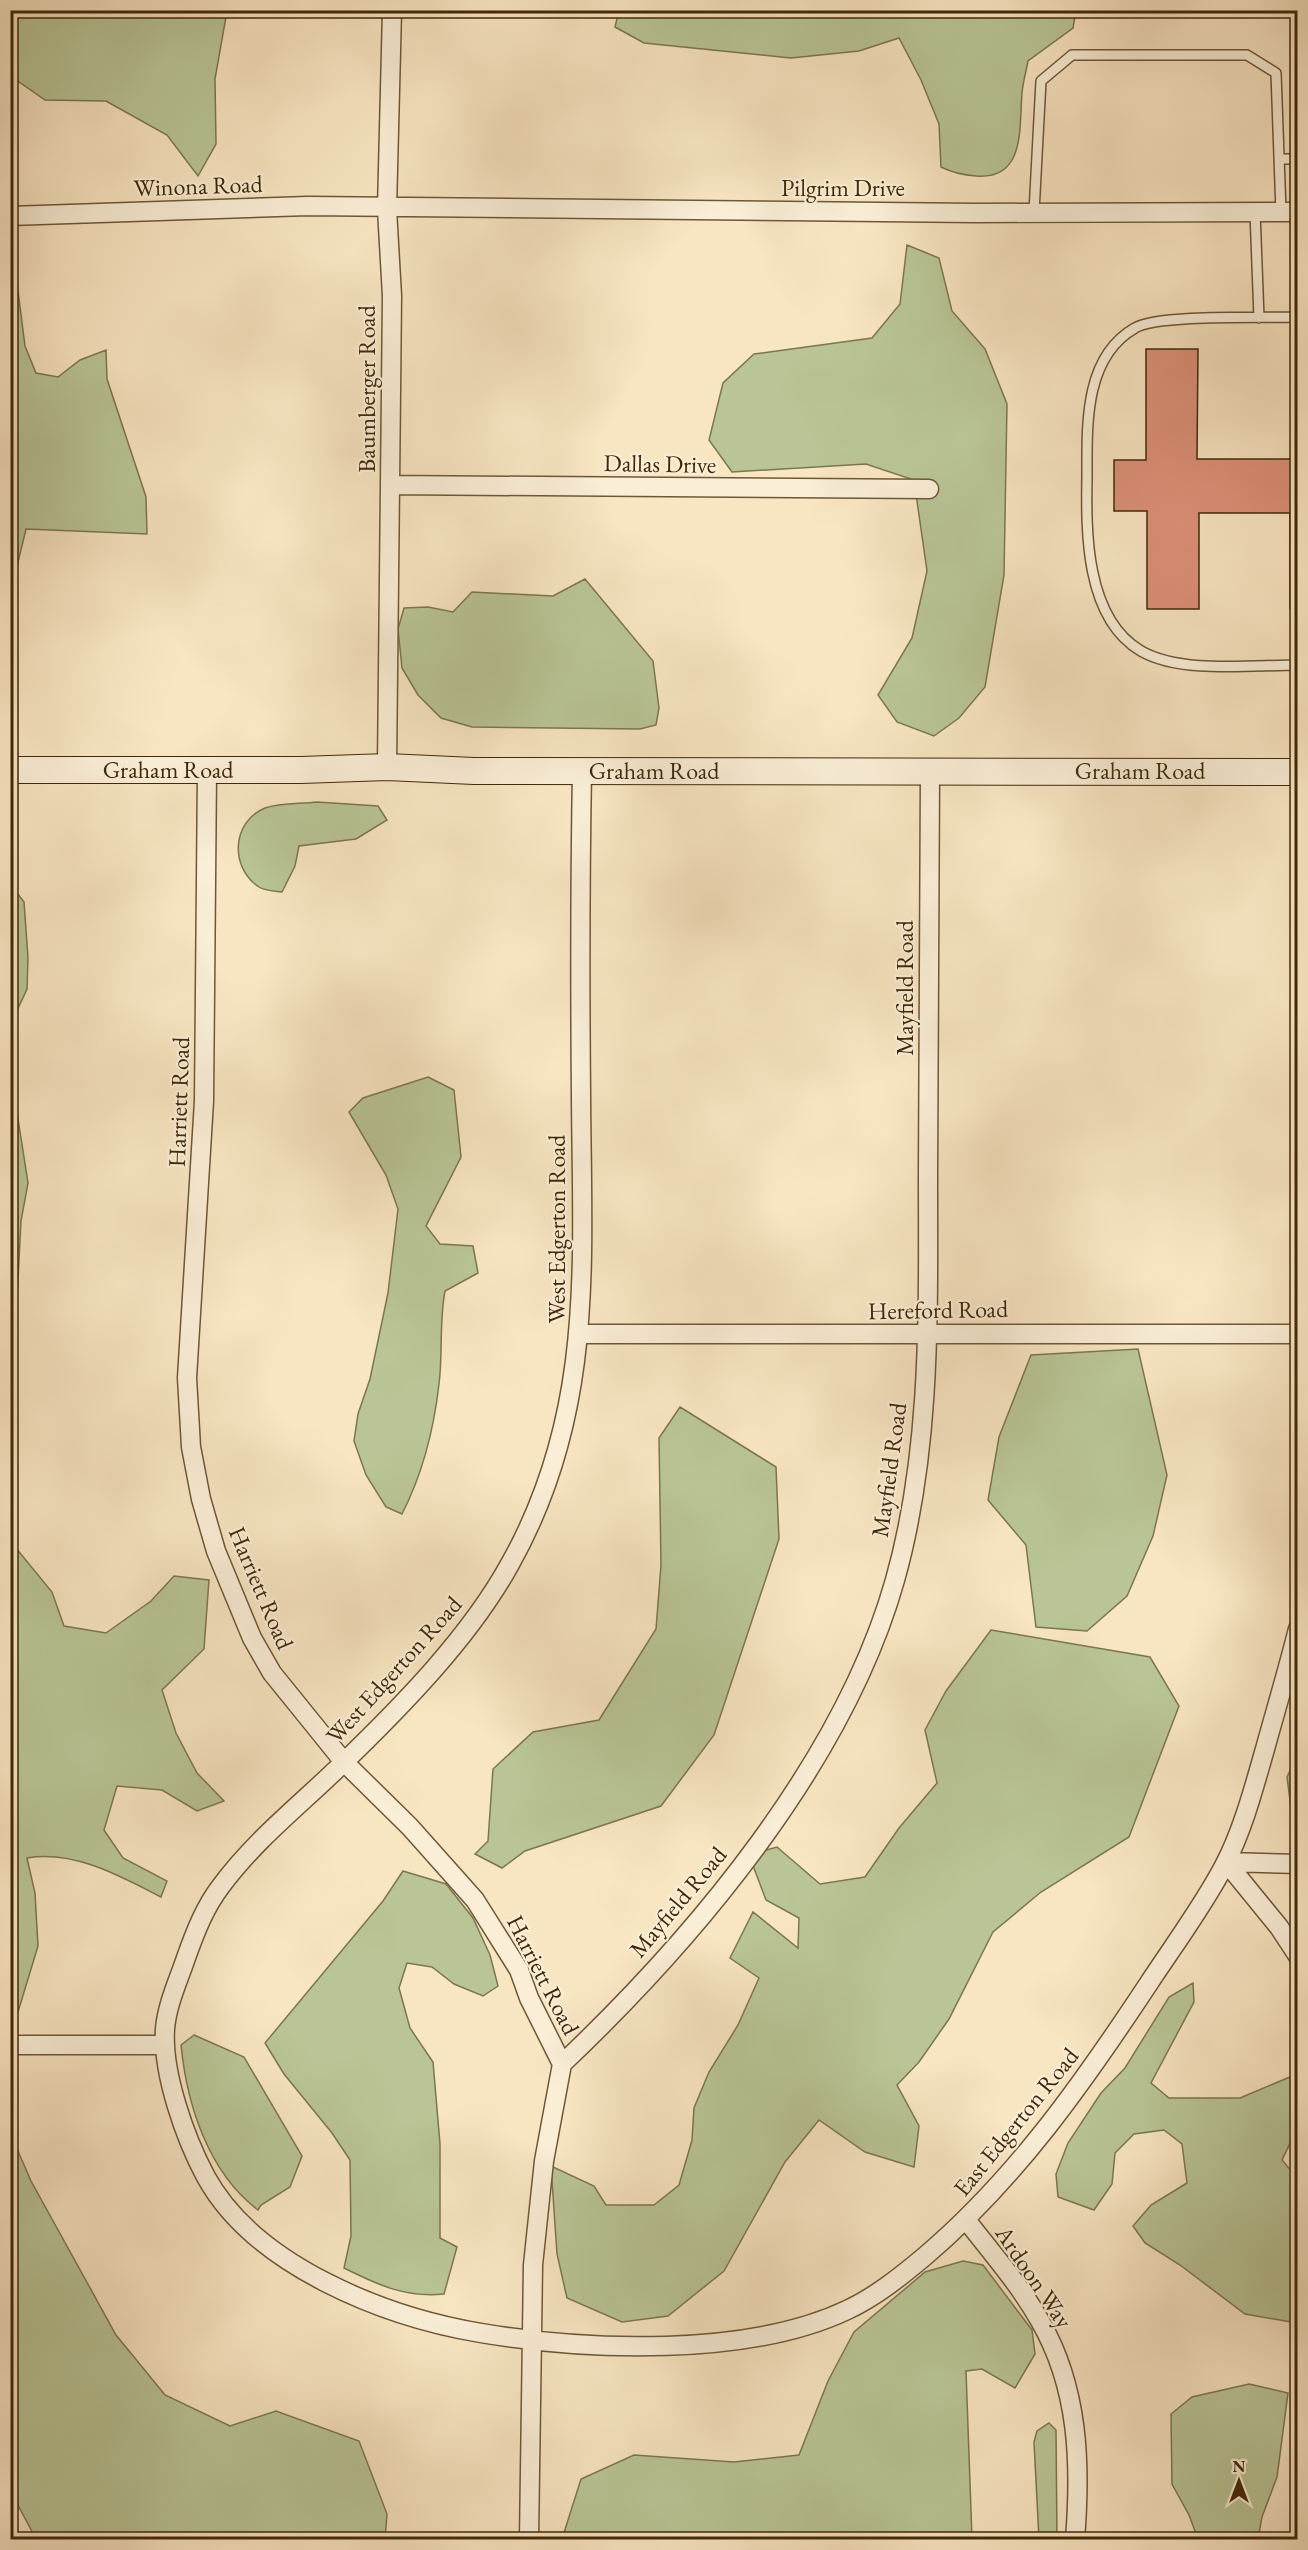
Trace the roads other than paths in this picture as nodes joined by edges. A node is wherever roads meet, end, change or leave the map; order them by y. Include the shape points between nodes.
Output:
1 (392, 10) edge
2 (1280, 159) junction
3 (1298, 159) edge
4 (387, 209) junction
5 (1034, 212) junction
6 (1255, 212) junction
7 (1289, 212) edge
8 (10, 216) edge
9 (1298, 317) edge
10 (1258, 318) junction
11 (391, 485) junction
12 (929, 489) dead end
13 (1298, 665) edge
14 (387, 767) junction
15 (10, 770) edge
16 (207, 770) junction
17 (582, 771) junction
18 (930, 771) junction
19 (1298, 772) edge
20 (580, 1334) junction
21 (1298, 1334) edge
22 (928, 1336) junction
23 (1298, 1629) edge
24 (344, 1762) junction
25 (1226, 1863) junction
26 (1298, 1864) edge
27 (1298, 1956) edge
28 (10, 2045) edge
29 (165, 2045) junction
30 (562, 2064) junction
31 (967, 2221) junction
32 (530, 2342) junction
33 (530, 2540) edge
34 (1075, 2540) edge

1 - 4 street, Baumberger Road
2 - 3 lane
2 - 5 lane via 1276,73 1247,55 1072,55 1041,81
2 - 7 lane
4 - 5 street, Pilgrim Drive
4 - 8 street, Winona Road via 308,206
4 - 11 street, Baumberger Road via 392,296
5 - 6 street, Pilgrim Drive
6 - 7 street, Pilgrim Drive
6 - 10 lane
9 - 10 lane
10 - 13 lane via 1164,320 1137,326 1114,343 1101,366 1087,412 1086,532 1096,587 1112,624 1139,650 1164,661 1197,665
11 - 12 street, Dallas Drive
11 - 14 street, Baumberger Road
14 - 16 main road, Graham Road
14 - 17 main road, Graham Road
15 - 16 main road, Graham Road
16 - 24 street, Harriett Road via 204,1101 187,1378 191,1447 216,1551 252,1638 285,1690
17 - 18 main road, Graham Road
17 - 20 street, West Edgerton Road
18 - 19 main road, Graham Road
18 - 22 street, Mayfield Road
20 - 22 street, Hereford Road
20 - 24 street, West Edgerton Road via 564,1434 541,1503 506,1572 471,1624
21 - 22 street, Hereford Road via 1004,1332
22 - 30 street, Mayfield Road via 917,1473 901,1559 885,1611 848,1697 789,1801 761,1839 615,2013
23 - 25 street, East Edgerton Road via 1254,1789
24 - 29 street, West Edgerton Road via 254,1846 212,1897 195,1932 169,2007
24 - 30 street, Harriett Road via 410,1827 475,1900 519,1970
25 - 26 street
25 - 27 street
25 - 31 street, East Edgerton Road via 1082,2082 1016,2167
28 - 29 street
29 - 32 street, West Edgerton Road via 178,2107 204,2174 249,2231 284,2258 321,2279 387,2308 456,2329
30 - 32 street, Harriett Road via 544,2161
31 - 32 street, East Edgerton Road via 872,2296 837,2315 802,2326 750,2337 681,2344
31 - 34 street, Ardoon Way via 1042,2323 1063,2375 1077,2444
32 - 33 street, Harriett Road

